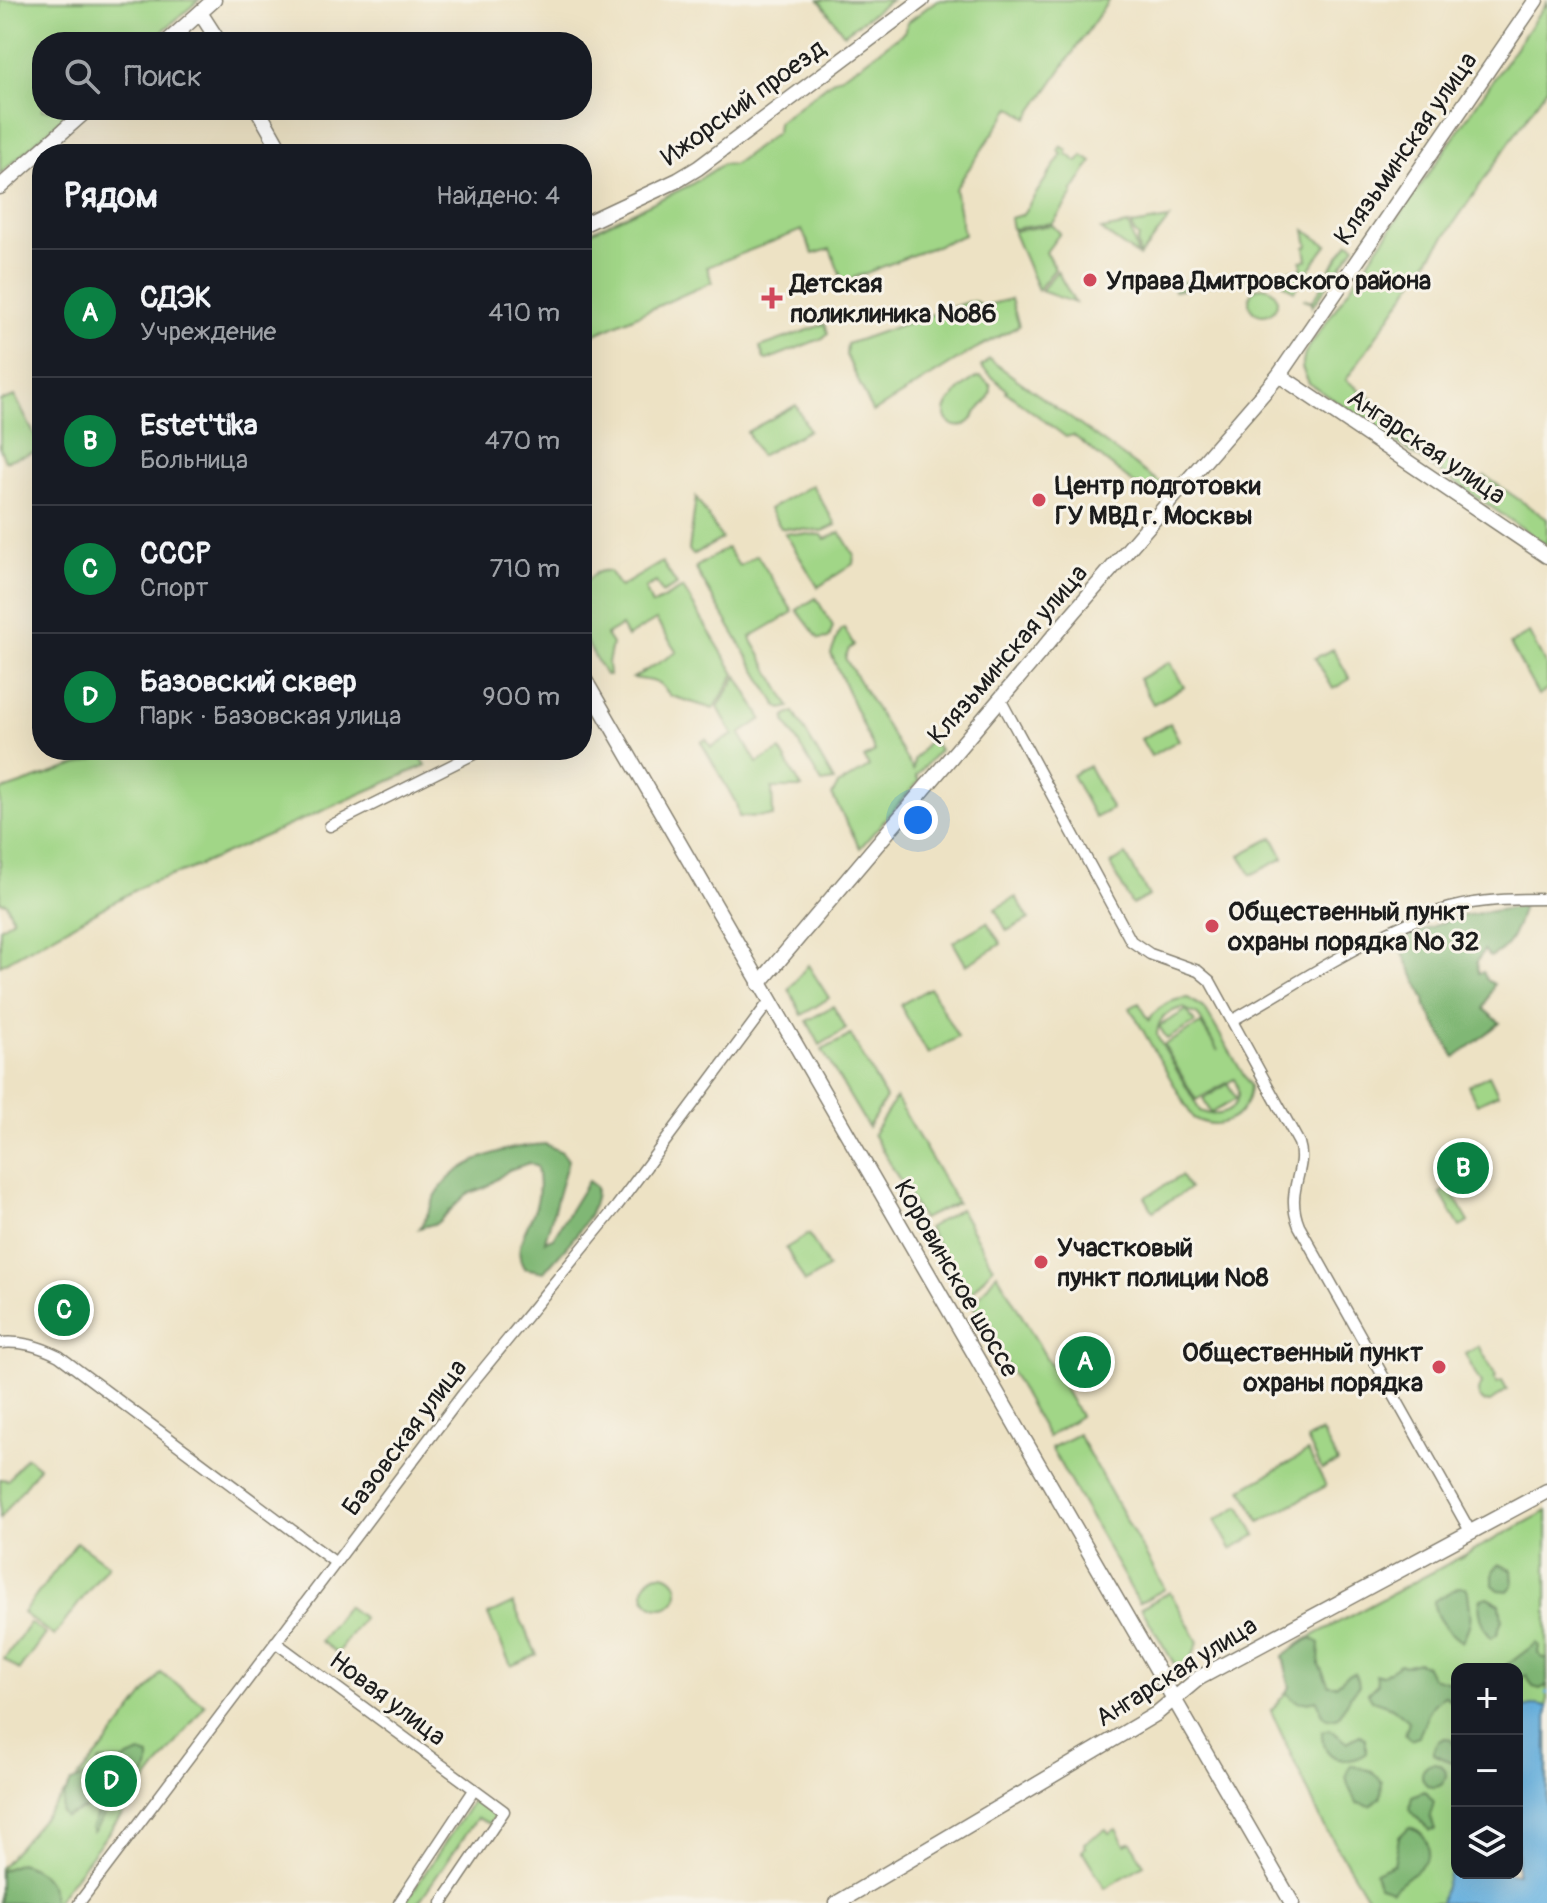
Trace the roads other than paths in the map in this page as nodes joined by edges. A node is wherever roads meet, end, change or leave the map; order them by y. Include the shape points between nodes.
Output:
1 (214, 0) edge
2 (922, 0) edge
3 (1536, 0) edge
4 (201, 14) junction
5 (179, 32) edge
6 (213, 32) edge
7 (76, 120) edge
8 (264, 120) edge
9 (49, 144) edge
10 (277, 144) edge
11 (32, 159) edge
12 (0, 187) edge
13 (592, 220) edge
14 (1279, 375) junction
15 (1547, 556) edge
16 (1000, 699) junction
17 (592, 705) edge
18 (462, 760) edge
19 (330, 826) dead end
20 (1547, 899) edge
21 (759, 984) junction
22 (769, 1002) junction
23 (1233, 1020) junction
24 (0, 1343) edge
25 (1547, 1491) edge
26 (1470, 1531) junction
27 (336, 1563) junction
28 (275, 1642) junction
29 (1175, 1699) junction
30 (474, 1790) junction
31 (79, 1903) edge
32 (399, 1903) edge
33 (442, 1903) edge
34 (837, 1903) edge
35 (1292, 1903) edge

1 - 4 street
2 - 13 street, Ижорский проезд via 698,168
3 - 14 street, Клязьминская улица
4 - 5 street
4 - 6 street
7 - 9 street
8 - 10 street
11 - 12 street
14 - 15 street, Ангарская улица
14 - 16 street, Клязьминская улица
16 - 21 street, Клязьминская улица
16 - 23 street via 1131,941 1205,976
17 - 21 street, Коровинское шоссе
18 - 19 street
20 - 23 street via 1485,901 1413,921
21 - 22 street, Коровинское шоссе
22 - 27 street, Базовская улица via 617,1206 500,1346
22 - 29 street, Коровинское шоссе
23 - 26 street via 1299,1143 1302,1159 1292,1200 1299,1226
24 - 27 street via 40,1346 59,1356
25 - 26 street, Ангарская улица
26 - 29 street, Ангарская улица via 1199,1678
27 - 28 street, Базовская улица
28 - 30 street, Новая улица
28 - 31 street, Базовская улица
29 - 34 street, Ангарская улица
29 - 35 street, Коровинское шоссе
30 - 32 street
30 - 33 street, Новая улица via 504,1811

